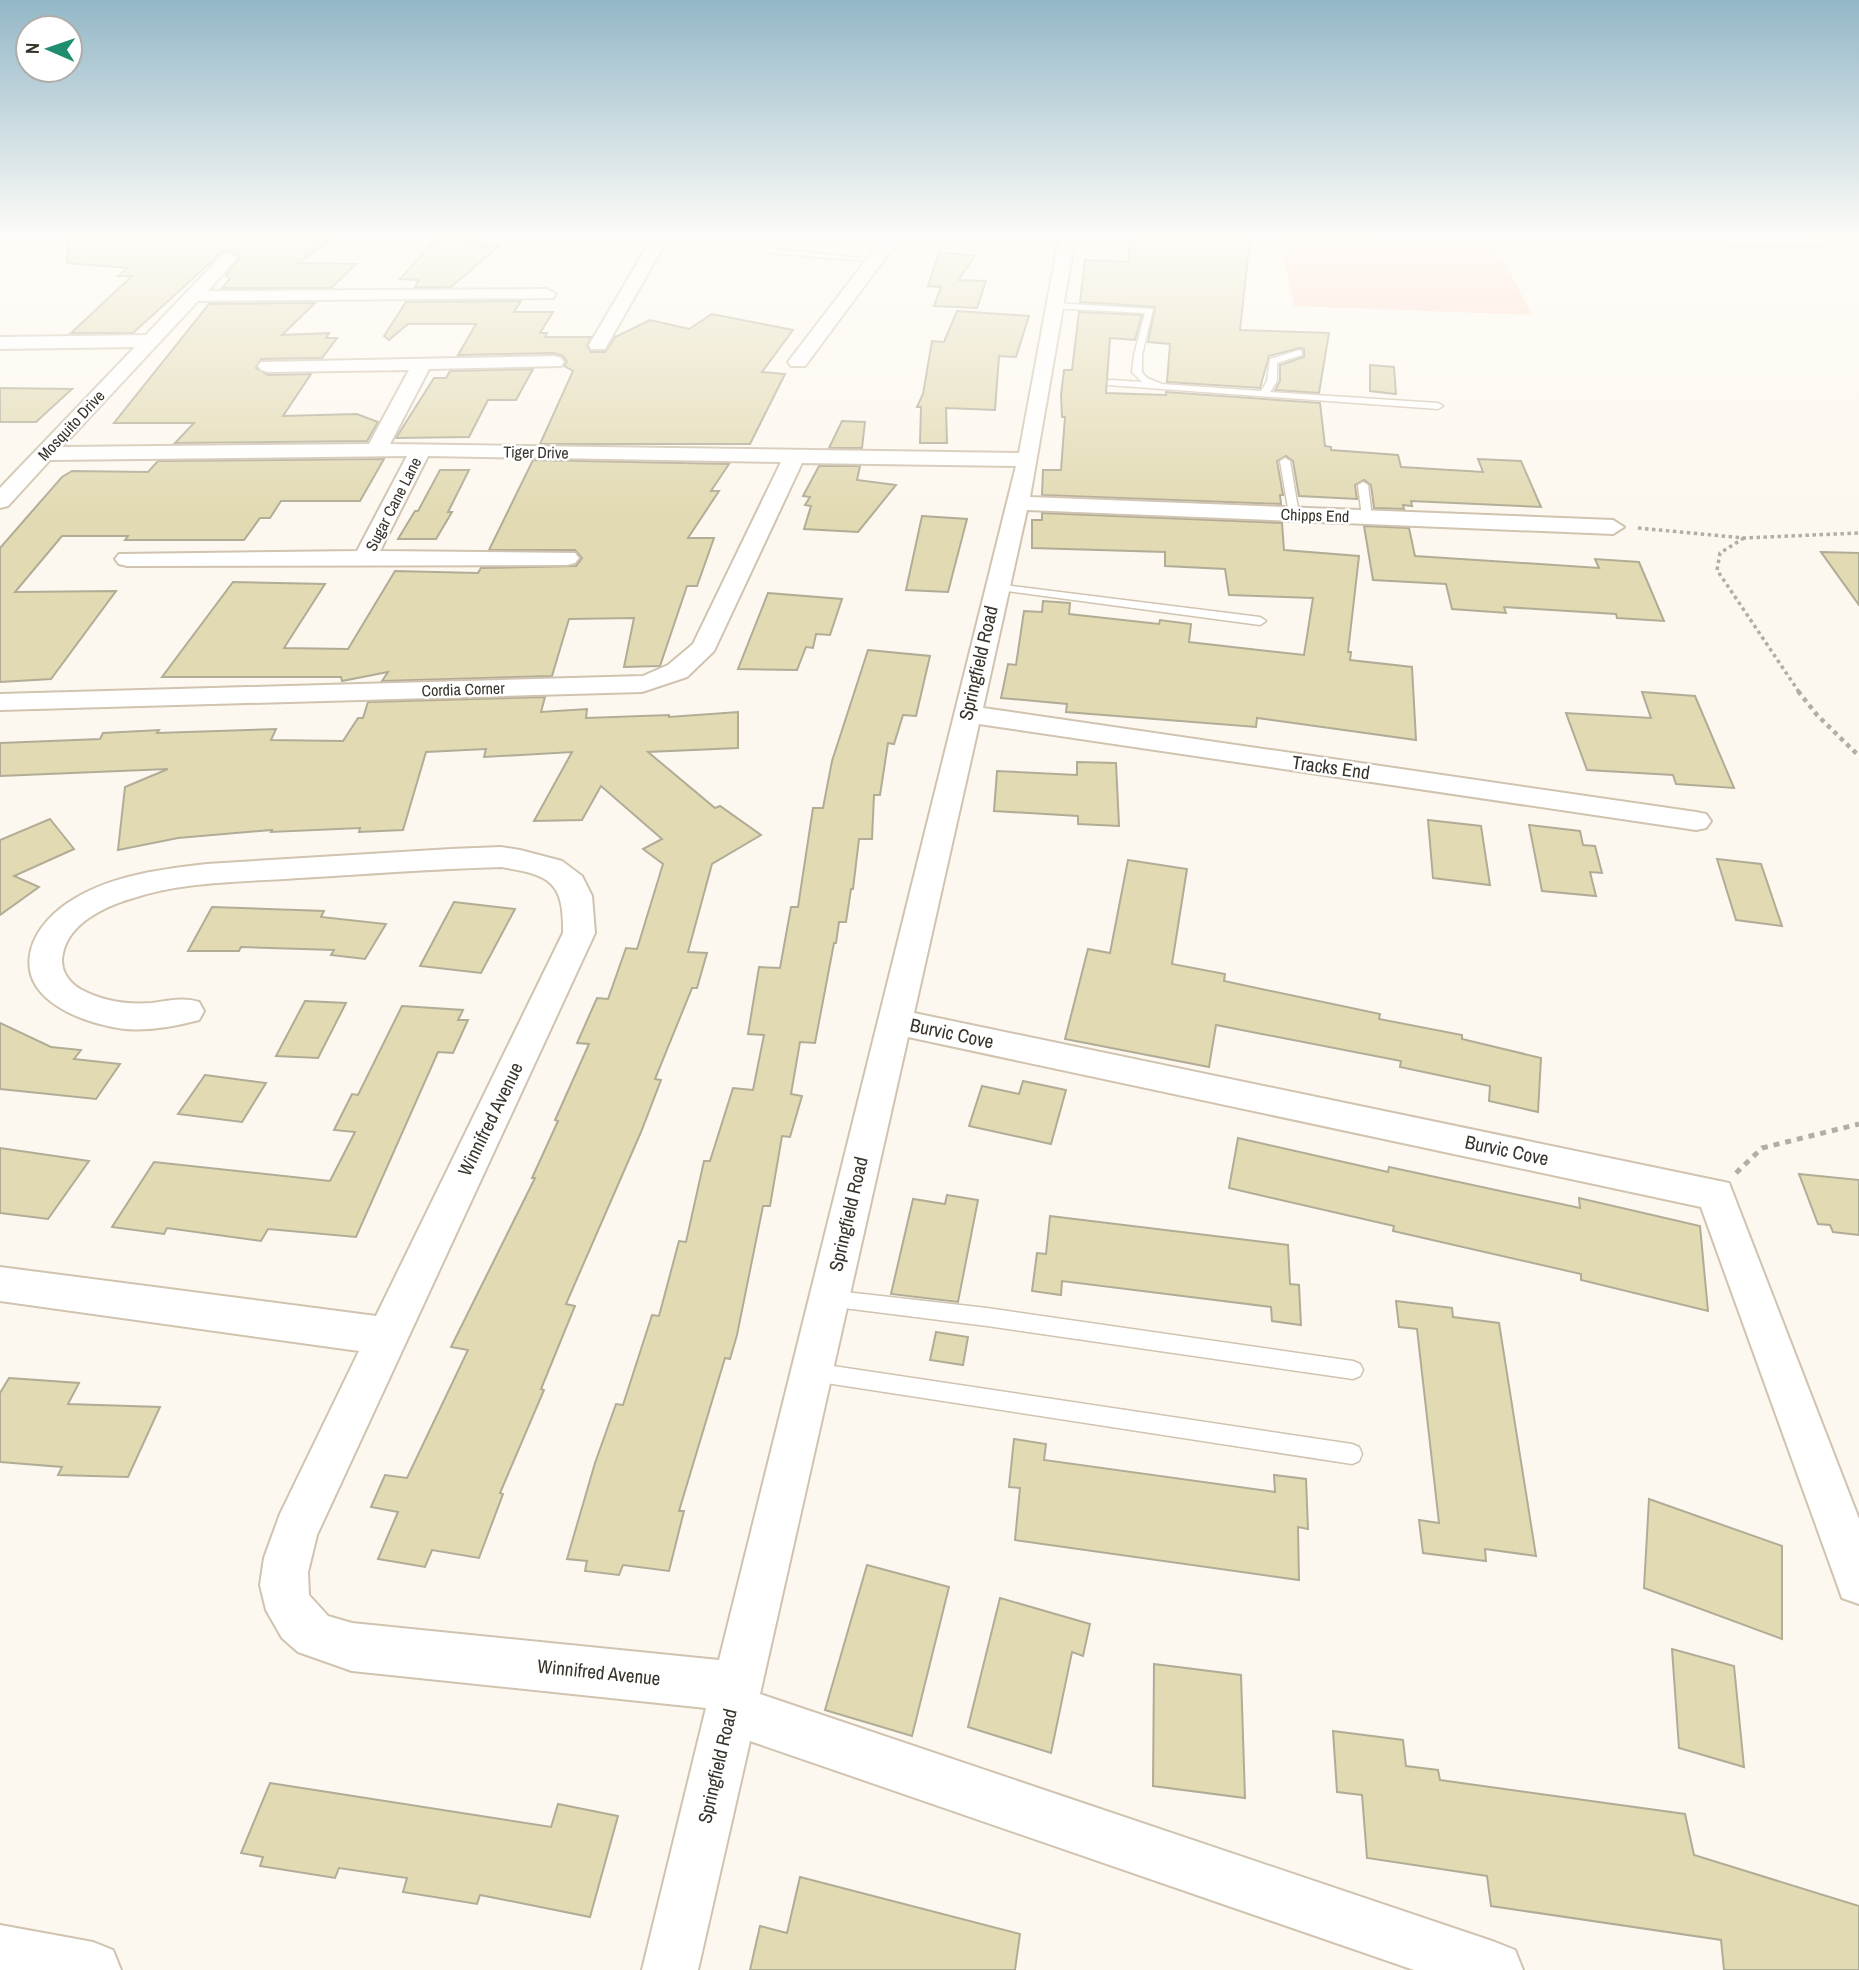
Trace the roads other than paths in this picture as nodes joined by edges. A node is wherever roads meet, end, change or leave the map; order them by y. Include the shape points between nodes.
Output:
1 (160, 330) edge
2 (607, 330) edge
3 (823, 330) edge
4 (1051, 330) edge
5 (1145, 330) edge
6 (149, 341) junction
7 (0, 343) edge
8 (598, 345) dead end
9 (1299, 353) dead end
10 (554, 362) dead end
11 (798, 362) dead end
12 (422, 364) junction
13 (268, 366) dead end
14 (1111, 383) dead end
15 (1160, 387) junction
16 (1264, 394) junction
17 (1438, 407) dead end
18 (376, 450) junction
19 (421, 450) junction
20 (44, 454) junction
21 (794, 458) junction
22 (1028, 460) junction
23 (1284, 461) dead end
24 (1363, 485) dead end
25 (0, 501) edge
26 (1016, 503) junction
27 (1294, 514) junction
28 (1367, 517) junction
29 (1613, 527) road end
30 (365, 558) junction
31 (567, 558) dead end
32 (127, 559) dead end
33 (996, 587) junction
34 (1260, 621) dead end
35 (0, 702) edge
36 (966, 714) junction
37 (1696, 821) dead end
38 (187, 1011) dead end
39 (893, 1021) junction
40 (0, 1284) edge
41 (828, 1298) junction
42 (386, 1336) junction
43 (1353, 1370) dead end
44 (810, 1372) junction
45 (1352, 1454) dead end
46 (1859, 1581) edge
47 (733, 1698) junction
48 (670, 1970) edge
49 (1495, 1970) edge

1 - 6 street, Mosquito Drive
2 - 8 street
3 - 11 street
4 - 22 street, Springfield Road
5 - 15 lane via 1138,372
6 - 7 street
6 - 20 street, Mosquito Drive
9 - 16 lane via 1273,361 1272,382
10 - 12 street
12 - 13 street
12 - 18 street
14 - 15 lane
15 - 16 lane
16 - 17 lane
18 - 19 street, Tiger Drive
18 - 20 street, Tiger Drive
19 - 21 street, Tiger Drive
19 - 30 street, Sugar Cane Lane
20 - 25 street, Mosquito Drive
21 - 22 street, Tiger Drive
21 - 35 street, Cordia Corner via 705,646 689,665 668,678 642,684
22 - 26 street, Springfield Road
23 - 27 lane
24 - 28 lane
26 - 27 street, Chipps End
26 - 33 street, Springfield Road
27 - 28 street, Chipps End
28 - 29 street, Chipps End
30 - 31 street
30 - 32 street
33 - 34 lane
33 - 36 street, Springfield Road
36 - 37 street, Tracks End
36 - 39 street, Springfield Road
38 - 42 street, Winnifred Avenue via 126,1016 71,999 47,979 46,944 65,921 113,893 189,875 501,857 551,868 569,879 579,894 579,933
39 - 41 street, Springfield Road
39 - 46 street, Burvic Cove via 1716,1194
40 - 42 street
41 - 43 lane
41 - 44 street, Springfield Road
42 - 47 street, Winnifred Avenue via 283,1567 284,1597 312,1633 352,1647
44 - 45 lane
44 - 47 street, Springfield Road
47 - 48 street, Springfield Road
47 - 49 street, Winnifred Avenue

